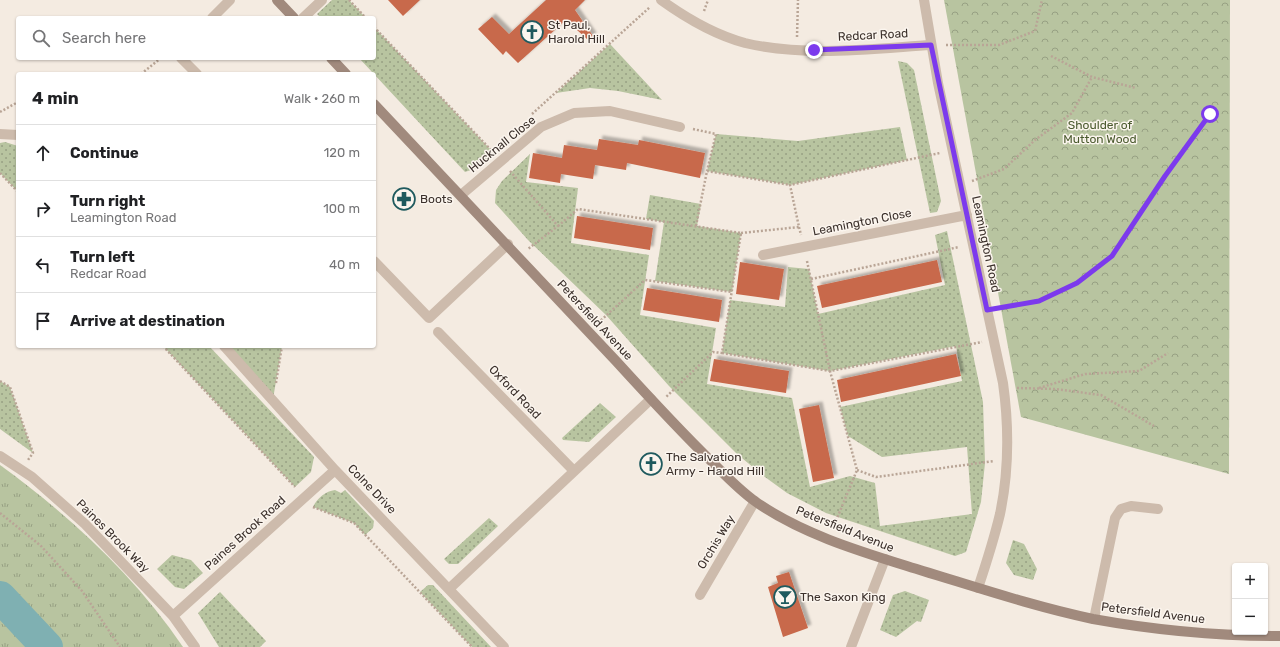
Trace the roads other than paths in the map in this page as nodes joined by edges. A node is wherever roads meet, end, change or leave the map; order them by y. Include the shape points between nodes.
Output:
1 (230, 0) edge
2 (277, 0) edge
3 (322, 0) edge
4 (924, 0) edge
5 (657, 2) edge
6 (214, 16) edge
7 (292, 16) edge
8 (305, 16) edge
9 (931, 45) junction
10 (183, 60) edge
11 (333, 60) edge
12 (195, 72) edge
13 (344, 72) edge
14 (376, 106) edge
15 (680, 127) road end
16 (0, 134) edge
17 (16, 135) edge
18 (461, 195) junction
19 (967, 214) junction
20 (508, 244) junction
21 (763, 255) dead end
22 (376, 263) edge
23 (438, 332) dead end
24 (226, 348) edge
25 (654, 402) junction
26 (0, 456) edge
27 (335, 470) junction
28 (574, 471) junction
29 (755, 501) junction
30 (1158, 509) dead end
31 (885, 559) junction
32 (450, 588) junction
33 (978, 588) junction
34 (700, 595) dead end
35 (173, 616) junction
36 (1094, 619) junction
37 (1280, 636) edge
38 (195, 647) edge
39 (504, 647) edge
40 (851, 647) edge

1 - 6 street
2 - 7 street
3 - 8 street
4 - 9 street, Leamington Road
5 - 9 street, Redcar Road via 714,32 778,49 846,50
9 - 19 street, Leamington Road
10 - 12 street
11 - 13 street
14 - 18 street, Petersfield Avenue
15 - 18 street, Hucknall Close via 610,111 574,113 541,127
16 - 17 street
18 - 20 street, Petersfield Avenue
19 - 21 street, Leamington Close
19 - 33 street, Leamington Road via 1008,416 1000,514
20 - 22 street via 428,318
20 - 25 street, Petersfield Avenue
23 - 28 street, Oxford Road
24 - 27 street, Colne Drive
25 - 28 street
25 - 29 street, Petersfield Avenue via 706,456
26 - 35 street, Paines Brook Way via 22,470 85,524
27 - 32 street, Colne Drive
27 - 35 street, Paines Brook Road
28 - 32 street
29 - 31 street, Petersfield Avenue via 795,524
29 - 34 street, Orchis Way
30 - 36 street via 1131,506 1121,509 1115,518
31 - 33 street, Petersfield Avenue
31 - 40 street
32 - 39 street, Colne Drive
33 - 36 street, Petersfield Avenue
35 - 38 street, Paines Brook Way
36 - 37 street, Petersfield Avenue via 1250,636

